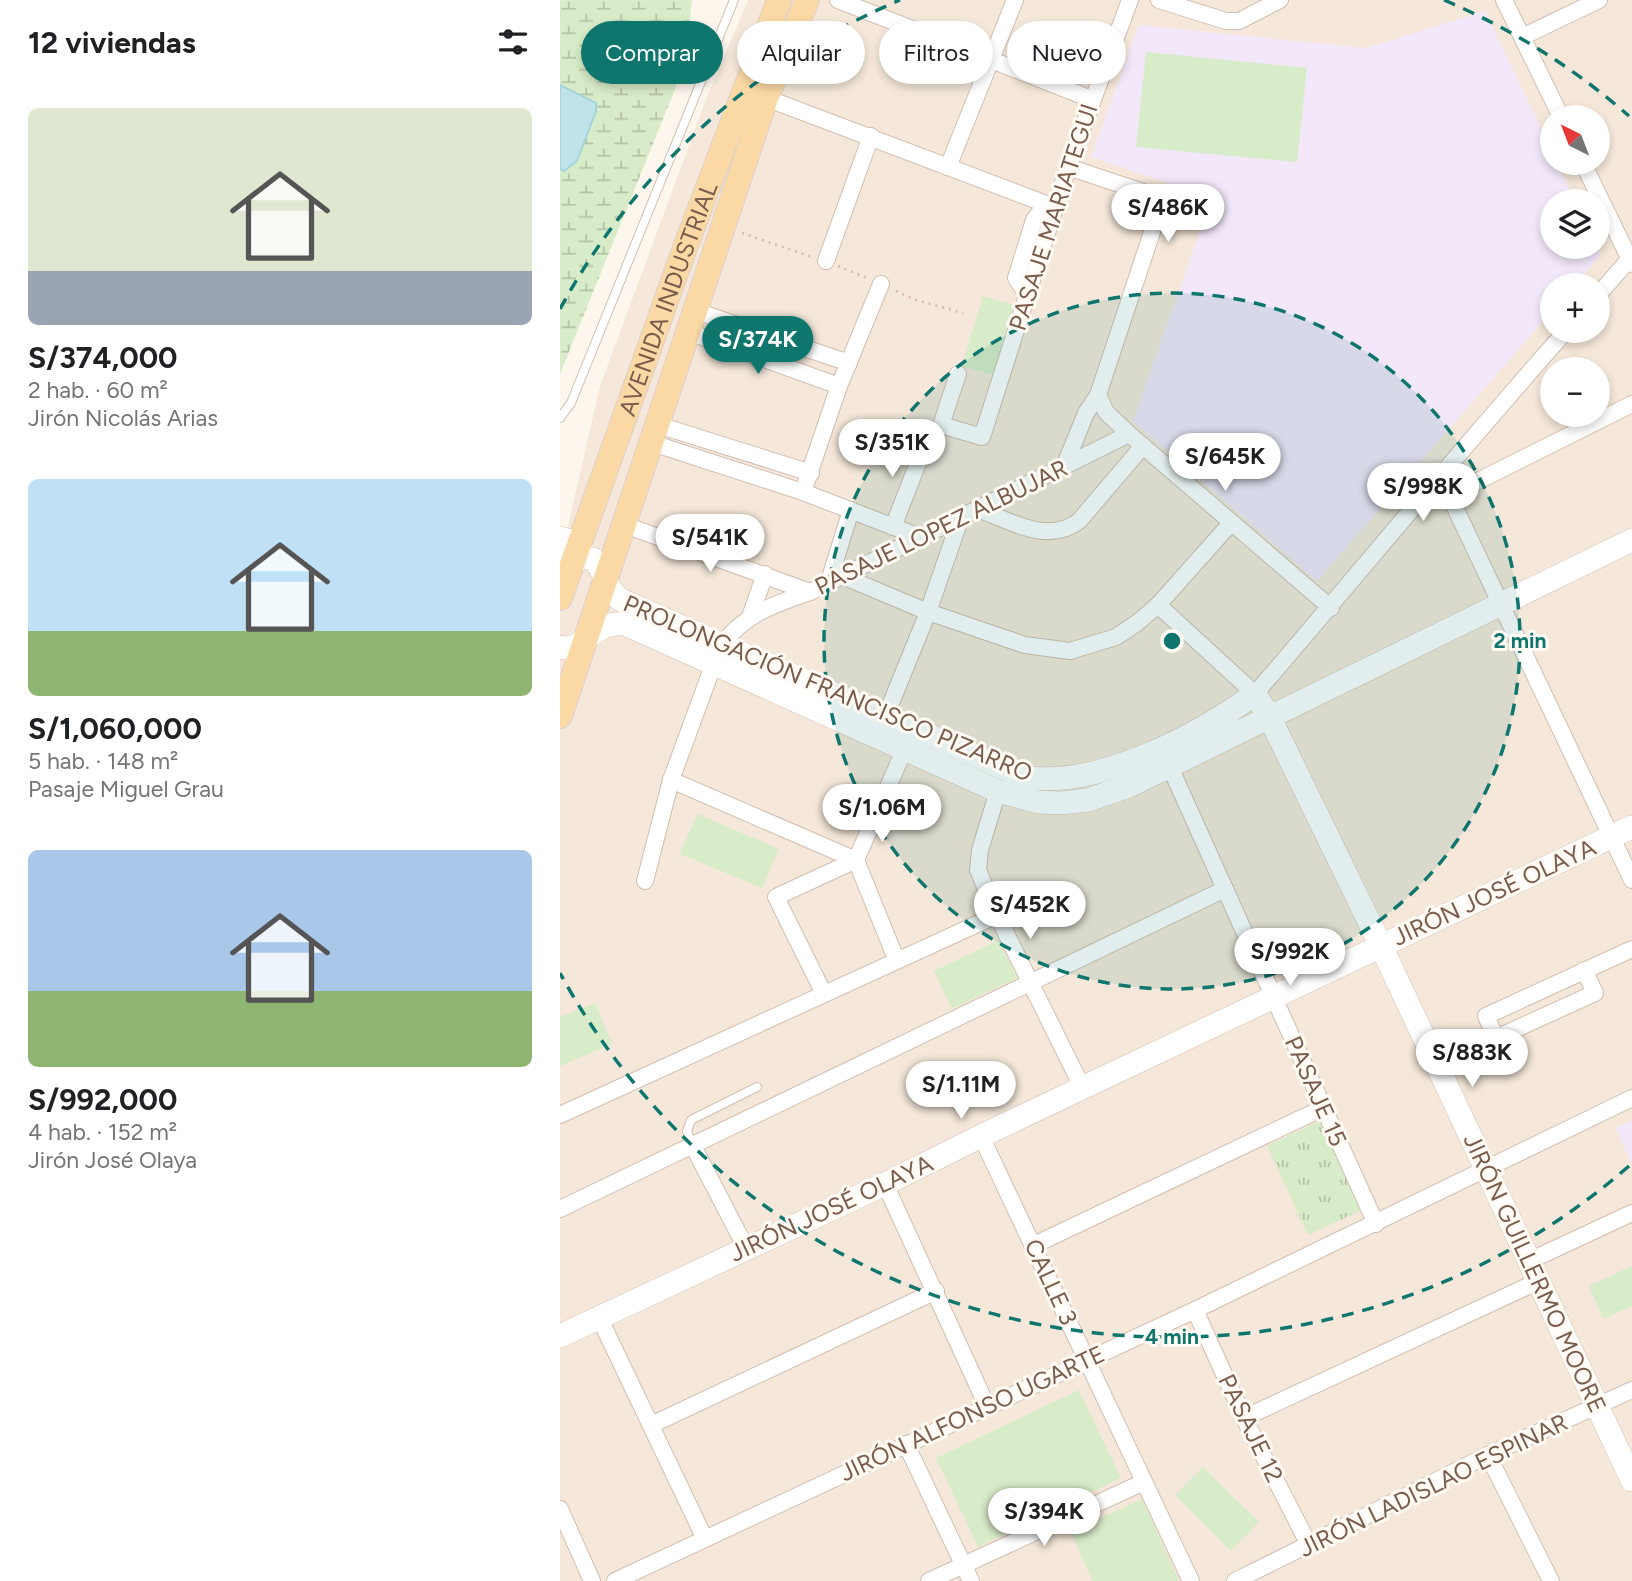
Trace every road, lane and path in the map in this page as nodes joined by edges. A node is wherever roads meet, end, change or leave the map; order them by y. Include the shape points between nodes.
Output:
1 (734, 0) edge
2 (779, 0) edge
3 (807, 0) edge
4 (838, 0) edge
5 (1015, 0) edge
6 (1129, 0) edge
7 (1158, 0) edge
8 (1280, 0) edge
9 (1504, 0) edge
10 (1598, 0) edge
11 (892, 21) edge
12 (1522, 37) junction
13 (993, 54) edge
14 (993, 60) edge
15 (981, 84) edge
16 (766, 98) junction
17 (1091, 99) junction
18 (1555, 105) edge
19 (871, 136) junction
20 (948, 167) junction
21 (1068, 167) junction
22 (1589, 175) edge
23 (1050, 206) junction
24 (726, 227) junction
25 (1631, 260) edge
26 (825, 261) junction
27 (1610, 282) edge
28 (881, 284) junction
29 (963, 313) dead end
30 (693, 321) junction
31 (1555, 343) edge
32 (849, 363) junction
33 (958, 374) dead end
34 (839, 386) junction
35 (1098, 395) junction
36 (1632, 404) edge
37 (560, 418) edge
38 (652, 433) junction
39 (1129, 434) junction
40 (925, 445) dead end
41 (1143, 446) junction
42 (1064, 467) junction
43 (811, 473) junction
44 (1440, 474) junction
45 (803, 492) junction
46 (1450, 495) junction
47 (978, 509) junction
48 (851, 510) junction
49 (961, 517) junction
50 (1231, 523) junction
51 (622, 524) junction
52 (893, 527) junction
53 (920, 537) junction
54 (1632, 540) edge
55 (568, 551) edge
56 (765, 574) junction
57 (835, 578) junction
58 (604, 579) junction
59 (810, 592) junction
60 (560, 598) edge
61 (1503, 603) junction
62 (1158, 605) junction
63 (1331, 608) junction
64 (928, 612) junction
65 (750, 617) junction
66 (571, 644) edge
67 (718, 654) junction
68 (1255, 694) junction
69 (560, 716) edge
70 (885, 718) junction
71 (1270, 718) junction
72 (909, 739) junction
73 (1170, 767) junction
74 (671, 780) junction
75 (998, 791) junction
76 (1622, 832) edge
77 (856, 860) junction
78 (1632, 880) edge
79 (645, 881) dead end
80 (1225, 888) junction
81 (997, 915) junction
82 (1381, 946) junction
83 (1632, 949) edge
84 (896, 960) junction
85 (1584, 970) junction
86 (1031, 983) junction
87 (823, 992) junction
88 (1273, 997) junction
89 (757, 1087) dead end
90 (1082, 1087) junction
91 (1632, 1098) edge
92 (1323, 1108) junction
93 (560, 1115) edge
94 (981, 1136) junction
95 (692, 1144) junction
96 (1487, 1171) junction
97 (885, 1184) junction
98 (560, 1209) edge
99 (1632, 1213) edge
100 (1376, 1224) junction
101 (1034, 1245) junction
102 (746, 1248) junction
103 (1534, 1271) junction
104 (936, 1291) junction
105 (1195, 1310) junction
106 (599, 1317) junction
107 (560, 1336) edge
108 (1087, 1360) junction
109 (1632, 1390) edge
110 (987, 1406) junction
111 (1597, 1406) junction
112 (1244, 1418) junction
113 (651, 1425) junction
114 (906, 1444) junction
115 (1488, 1455) junction
116 (1632, 1480) edge
117 (1144, 1482) junction
118 (560, 1509) edge
119 (704, 1537) junction
120 (1309, 1545) junction
121 (963, 1565) junction
122 (1549, 1580) edge
123 (592, 1581) edge
124 (615, 1581) edge
125 (929, 1581) edge
126 (971, 1581) edge
127 (1191, 1581) edge
128 (1235, 1581) edge

1 - 37 lane via 572,403
2 - 55 main road, AVENIDA INDUSTRIAL
3 - 16 main road, AVENIDA INDUSTRIAL
4 - 11 street
5 - 13 street
6 - 17 street, PASAJE MARIATEGUI
7 - 8 street via 1226,21 1239,21
9 - 12 street
10 - 12 street
12 - 18 street
14 - 17 street
15 - 20 street
16 - 19 street
16 - 24 main road, AVENIDA INDUSTRIAL
17 - 21 street, PASAJE MARIATEGUI
19 - 20 street
19 - 26 street
20 - 23 street
21 - 23 street, PASAJE MARIATEGUI
21 - 35 street via 1152,195 1160,208
22 - 25 street
23 - 33 street, PASAJE MARIATEGUI via 982,436 940,425
24 - 26 path
24 - 30 main road, AVENIDA INDUSTRIAL
25 - 27 street
26 - 28 path
28 - 29 path
28 - 32 street
30 - 32 street
30 - 34 street
30 - 38 main road, AVENIDA INDUSTRIAL
31 - 44 street
32 - 34 street
34 - 43 street
35 - 39 street via 1106,412
35 - 42 street
36 - 46 street
38 - 43 street
38 - 45 street
38 - 51 main road, AVENIDA INDUSTRIAL
39 - 41 street
39 - 42 street, PASAJE LOPEZ ALBUJAR
40 - 52 street
41 - 47 street via 1067,530 1042,532
41 - 50 street
42 - 47 street, PASAJE LOPEZ ALBUJAR
43 - 45 street
44 - 46 street
44 - 63 street
45 - 48 street
46 - 61 street
47 - 49 street, PASAJE LOPEZ ALBUJAR
48 - 52 street
48 - 57 street
49 - 53 street, PASAJE LOPEZ ALBUJAR
49 - 64 street
50 - 62 street
50 - 63 street
51 - 56 street
51 - 58 main road, AVENIDA INDUSTRIAL
52 - 53 street
53 - 57 street, PASAJE LOPEZ ALBUJAR
54 - 61 main road, PROLONGACIÓN FRANCISCO PIZARRO
55 - 58 main road, PROLONGACIÓN FRANCISCO PIZARRO via 593,559
55 - 60 main road, AVENIDA INDUSTRIAL
56 - 59 street
56 - 65 street
57 - 59 street, PASAJE LOPEZ ALBUJAR
57 - 64 street
58 - 66 main road, AVENIDA INDUSTRIAL
58 - 67 main road, PROLONGACIÓN FRANCISCO PIZARRO via 621,600
59 - 65 street, PASAJE LOPEZ ALBUJAR
61 - 71 main road, PROLONGACIÓN FRANCISCO PIZARRO
61 - 76 street
62 - 64 street via 1116,637 1070,651 1025,645
62 - 68 street, JIRÓN GUILLERMO MOORE
63 - 68 street
64 - 70 street
65 - 67 street, PASAJE LOPEZ ALBUJAR via 732,632
66 - 67 main road, PROLONGACIÓN FRANCISCO PIZARRO via 604,625 625,624
66 - 69 main road, AVENIDA INDUSTRIAL
67 - 70 main road, PROLONGACIÓN FRANCISCO PIZARRO
67 - 72 main road, PROLONGACIÓN FRANCISCO PIZARRO
67 - 74 street, PASAJE LOPEZ ALBUJAR
68 - 71 main road, JIRÓN GUILLERMO MOORE
68 - 72 main road, PROLONGACIÓN FRANCISCO PIZARRO via 1228,713 1121,766 1065,781 1024,777
70 - 72 main road, PROLONGACIÓN FRANCISCO PIZARRO
71 - 73 main road, PROLONGACIÓN FRANCISCO PIZARRO
71 - 82 main road, JIRÓN GUILLERMO MOORE
72 - 75 main road, PROLONGACIÓN FRANCISCO PIZARRO
72 - 77 street
73 - 75 main road, PROLONGACIÓN FRANCISCO PIZARRO via 1088,800 1038,802
73 - 80 street, PASAJE 15
74 - 77 street
74 - 79 street, PASAJE LOPEZ ALBUJAR
75 - 81 street via 977,860
76 - 78 street
76 - 82 main road, JIRÓN JOSÉ OLAYA
77 - 84 street
77 - 87 street via 776,897
80 - 86 street
80 - 88 street, PASAJE 15
81 - 84 street
81 - 86 street
82 - 88 main road, JIRÓN JOSÉ OLAYA
82 - 96 main road, JIRÓN GUILLERMO MOORE
83 - 85 street
84 - 87 street
85 - 85 street via 1595,993 1496,1038 1486,1016
86 - 90 street
86 - 95 street
87 - 93 street
88 - 90 main road, JIRÓN JOSÉ OLAYA
88 - 92 street, PASAJE 15
89 - 95 lane via 691,1120 687,1131
90 - 94 main road, JIRÓN JOSÉ OLAYA
91 - 96 street, JIRÓN ALFONSO UGARTE
92 - 100 street, PASAJE 15
92 - 101 street
94 - 97 main road, JIRÓN JOSÉ OLAYA
94 - 101 street, CALLE 3
95 - 98 street
95 - 102 street
96 - 100 street, JIRÓN ALFONSO UGARTE
96 - 103 main road, JIRÓN GUILLERMO MOORE
97 - 102 main road, JIRÓN JOSÉ OLAYA
97 - 104 street
99 - 103 street
100 - 105 street, JIRÓN ALFONSO UGARTE
101 - 108 street, CALLE 3
102 - 106 main road, JIRÓN JOSÉ OLAYA
103 - 111 main road, JIRÓN GUILLERMO MOORE
103 - 112 street
104 - 110 street
104 - 113 street
105 - 108 street, JIRÓN ALFONSO UGARTE
105 - 112 street, PASAJE 12
106 - 107 main road, JIRÓN JOSÉ OLAYA
106 - 113 street
108 - 110 street, JIRÓN ALFONSO UGARTE
108 - 117 street, CALLE 3
109 - 111 street, JIRÓN LADISLAO ESPINAR
110 - 114 street, JIRÓN ALFONSO UGARTE
111 - 115 street, JIRÓN LADISLAO ESPINAR
111 - 116 main road, JIRÓN GUILLERMO MOORE
112 - 120 street, PASAJE 12
113 - 119 street
114 - 119 street, JIRÓN ALFONSO UGARTE
114 - 121 street
115 - 120 street, JIRÓN LADISLAO ESPINAR
115 - 122 street
117 - 121 street
117 - 127 street, CALLE 3
118 - 123 street
119 - 124 street, JIRÓN ALFONSO UGARTE
120 - 128 street, JIRÓN LADISLAO ESPINAR
121 - 125 street
121 - 126 street

